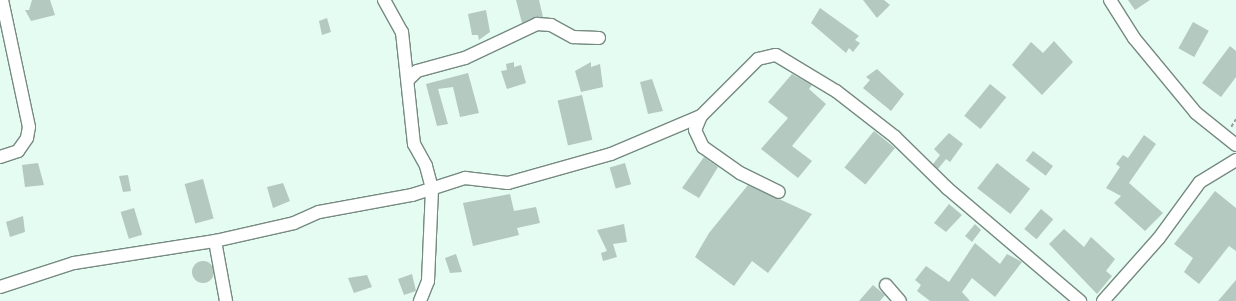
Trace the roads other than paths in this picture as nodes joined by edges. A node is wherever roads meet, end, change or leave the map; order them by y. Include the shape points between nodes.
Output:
1 (2, 0) edge
2 (384, 0) edge
3 (1110, 0) edge
4 (599, 38) dead end
5 (409, 79) junction
6 (701, 116) junction
7 (1236, 145) edge
8 (0, 157) edge
9 (1236, 160) edge
10 (432, 189) junction
11 (779, 192) dead end
12 (215, 241) junction
13 (886, 285) dead end
14 (0, 287) edge
15 (226, 301) edge
16 (420, 301) edge
17 (900, 301) edge
18 (1080, 301) edge
19 (1103, 301) edge

1 - 8 street via 29,127 27,138 18,151
2 - 5 street via 402,32
3 - 7 street via 1134,38 1196,113
4 - 5 street via 573,37 551,25 537,24 465,58 417,71
5 - 10 street via 414,144 426,166
6 - 10 street via 611,154 508,183 465,178
6 - 11 street via 695,130 703,147 740,173
6 - 18 street via 758,59 768,55 784,58 836,91 895,137 947,188
9 - 19 street via 1200,182 1159,238
10 - 12 street via 319,212 294,223
10 - 16 street via 428,281
12 - 14 street via 74,263
12 - 15 street
13 - 17 street

